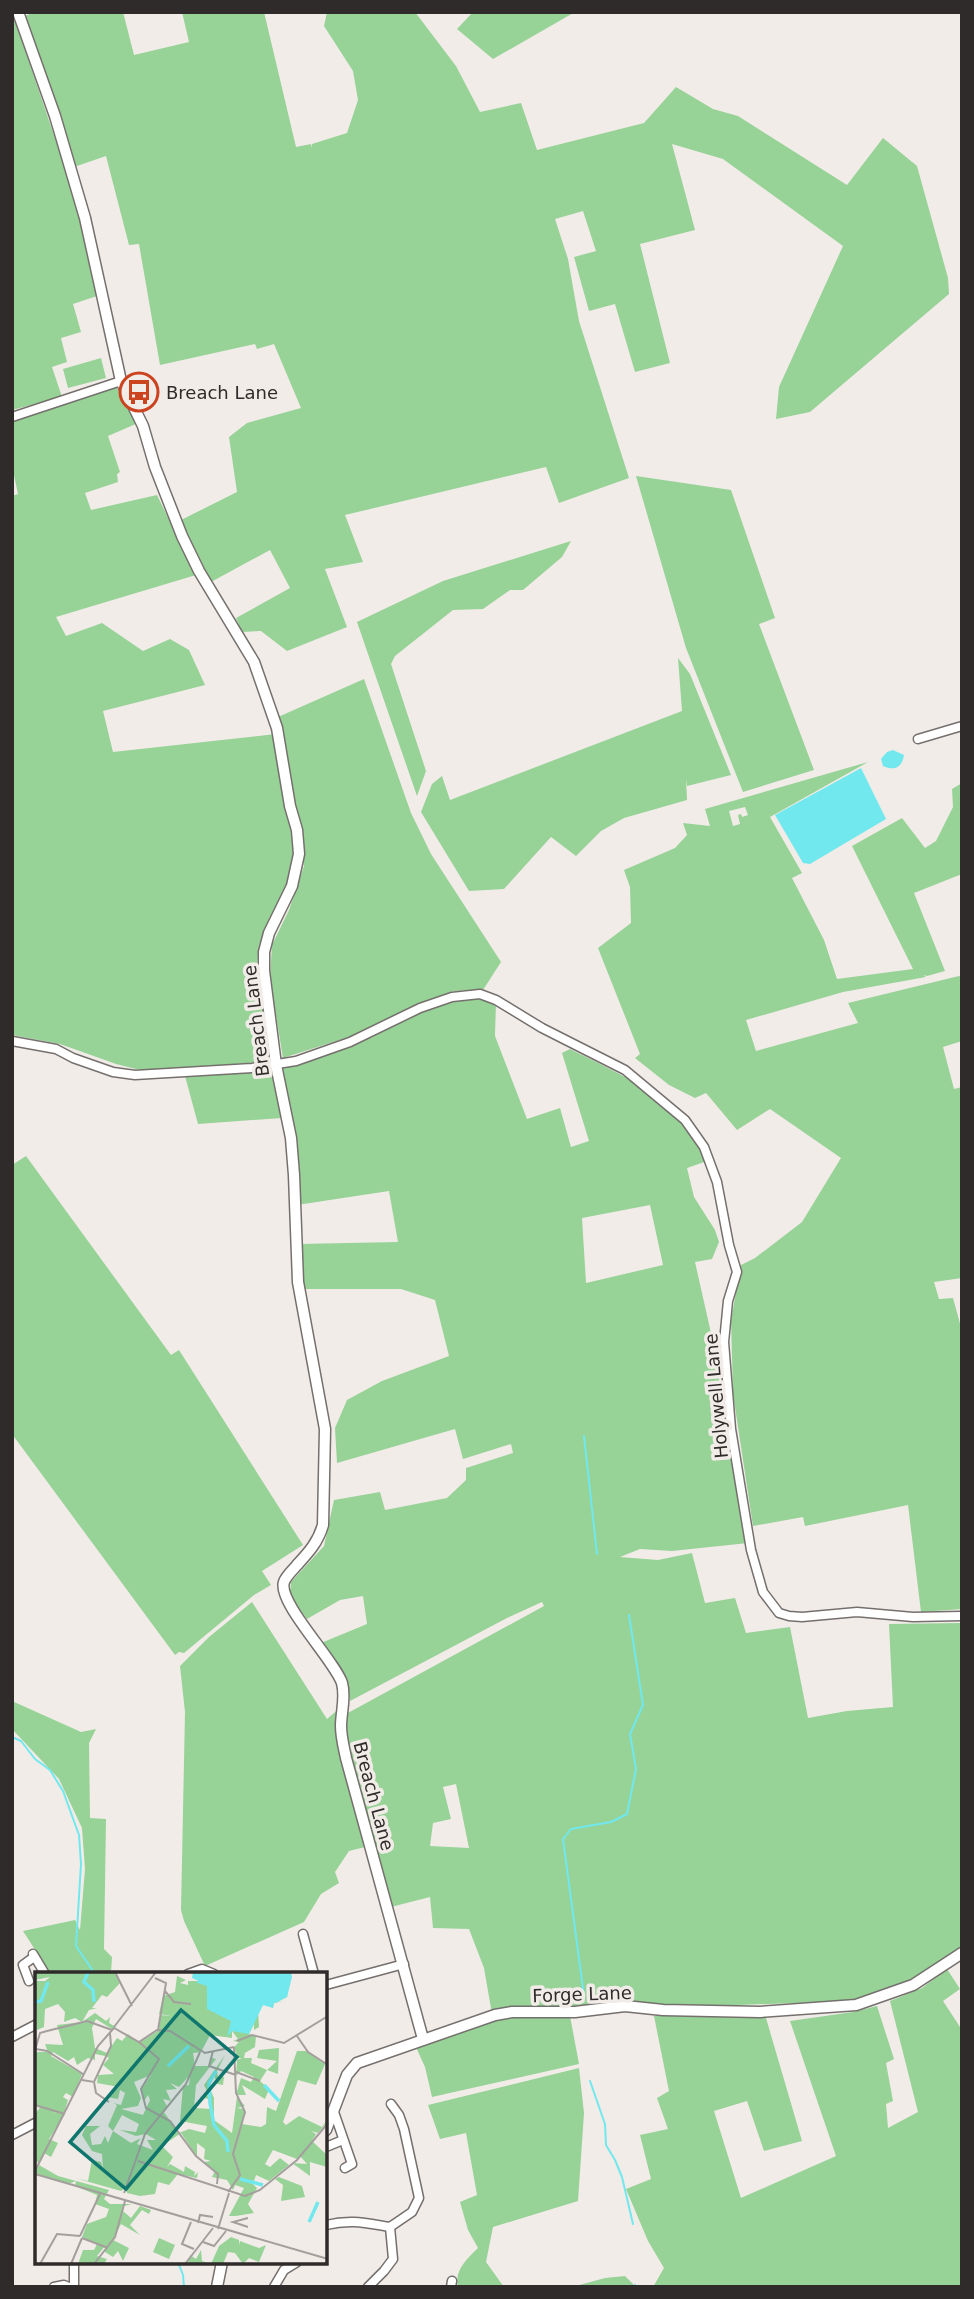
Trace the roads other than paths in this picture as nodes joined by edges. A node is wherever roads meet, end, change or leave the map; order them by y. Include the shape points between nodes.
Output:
1 (18, 12) edge
2 (121, 381) junction
3 (12, 417) edge
4 (962, 726) edge
5 (918, 739) dead end
6 (12, 1041) edge
7 (276, 1065) junction
8 (962, 1616) edge
9 (303, 1934) dead end
10 (962, 1953) edge
11 (404, 1964) junction
12 (45, 1972) edge
13 (191, 1972) edge
14 (210, 1972) edge
15 (314, 1972) edge
16 (29, 1981) dead end
17 (327, 1985) edge
18 (35, 2025) edge
19 (12, 2037) edge
20 (423, 2039) junction
21 (391, 2104) dead end
22 (334, 2112) junction
23 (35, 2123) edge
24 (327, 2128) edge
25 (12, 2135) edge
26 (343, 2140) junction
27 (327, 2147) edge
28 (345, 2168) dead end
29 (327, 2225) edge
30 (390, 2227) junction
31 (74, 2264) edge
32 (222, 2264) edge
33 (294, 2264) edge
34 (54, 2287) edge
35 (72, 2287) edge
36 (217, 2287) edge
37 (274, 2287) edge
38 (368, 2287) edge

1 - 2 street, Breach Lane via 85,218
2 - 3 street
2 - 7 street, Breach Lane via 143,426 181,536 254,662 277,728 299,854 292,886 264,951
4 - 5 street
6 - 7 street, Holywell Lane via 56,1049 135,1076
7 - 8 street, Holywell Lane via 350,1042 452,997 480,994 640,1080 695,1133 717,1182 737,1272 728,1301 724,1342 731,1429 751,1550 763,1592 779,1613 789,1616 857,1612
7 - 11 street, Breach Lane via 291,1138 298,1282 325,1429 323,1525 317,1543 283,1586 342,1684 346,1758
9 - 15 street
10 - 20 street, Forge Lane via 913,1985 856,2005 760,2012 625,2006 512,2012
11 - 17 street
11 - 20 street, Breach Lane
12 - 16 street via 33,1956 23,1965
13 - 14 street
18 - 19 street
20 - 22 street, Forge Lane via 354,2066
21 - 30 street via 404,2129 419,2199 412,2212
22 - 24 street, Forge Lane
22 - 26 street
23 - 25 street
26 - 27 street
26 - 28 street via 352,2164
29 - 30 street via 359,2220
30 - 38 street via 393,2259
31 - 35 street
32 - 36 street
33 - 37 street
34 - 35 street

